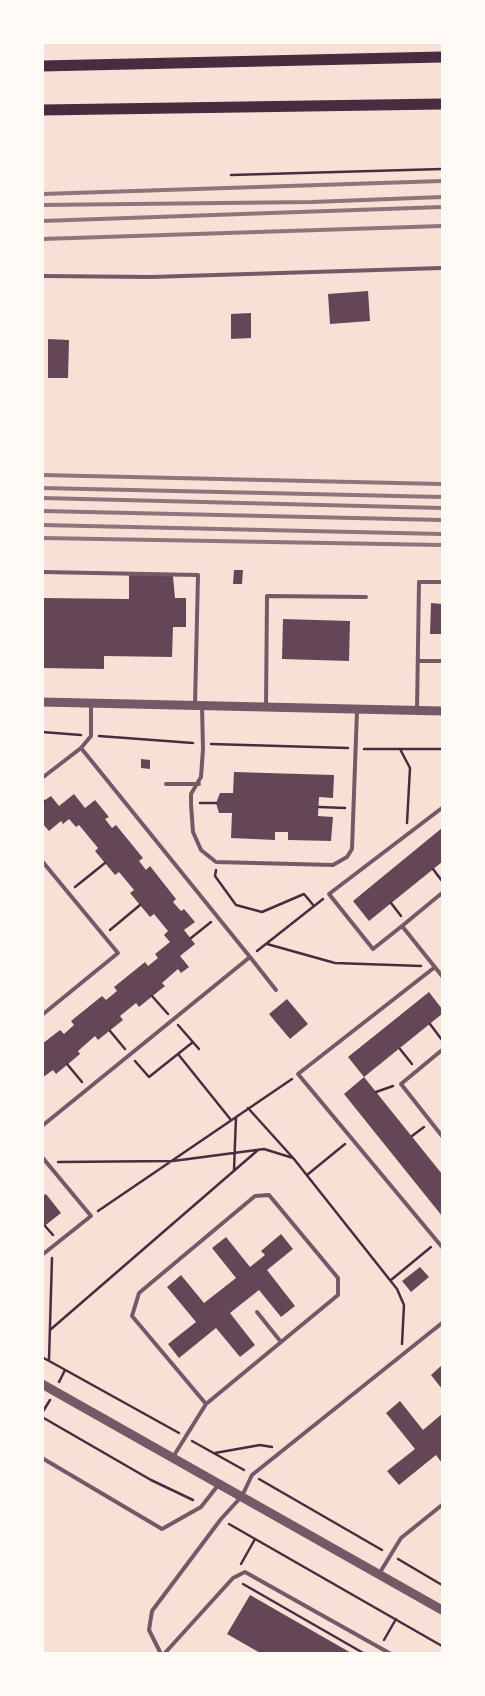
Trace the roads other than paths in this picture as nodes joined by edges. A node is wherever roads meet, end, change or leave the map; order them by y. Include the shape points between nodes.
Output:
1 (442, 57) edge
2 (42, 66) edge
3 (442, 104) edge
4 (42, 110) edge
5 (442, 268) edge
6 (42, 276) edge
7 (42, 572) edge
8 (442, 582) edge
9 (366, 597) dead end
10 (418, 661) junction
11 (442, 661) edge
12 (42, 702) edge
13 (91, 703) junction
14 (198, 706) junction
15 (266, 707) junction
16 (357, 709) junction
17 (417, 710) junction
18 (442, 711) edge
19 (81, 748) junction
20 (42, 778) edge
21 (166, 784) dead end
22 (198, 784) junction
23 (442, 808) edge
24 (42, 861) edge
25 (442, 893) edge
26 (402, 926) junction
27 (250, 957) junction
28 (435, 967) junction
29 (442, 976) edge
30 (276, 990) dead end
31 (42, 1015) edge
32 (442, 1050) edge
33 (42, 1126) edge
34 (442, 1136) edge
35 (42, 1156) edge
36 (442, 1246) edge
37 (42, 1255) edge
38 (257, 1312) dead end
39 (442, 1323) edge
40 (281, 1342) junction
41 (42, 1384) edge
42 (206, 1404) junction
43 (173, 1457) junction
44 (42, 1458) edge
45 (220, 1483) junction
46 (242, 1496) junction
47 (442, 1505) edge
48 (379, 1574) junction
49 (442, 1610) edge
50 (162, 1654) edge
51 (391, 1654) edge

1 - 2 main road
3 - 4 main road
5 - 6 lane via 152,277
7 - 14 lane via 198,575
8 - 10 lane via 420,582
9 - 15 lane via 267,596
10 - 11 lane
10 - 17 lane
12 - 13 street
13 - 14 street
13 - 19 lane via 91,736
14 - 15 street
14 - 22 lane via 203,743
15 - 16 street
16 - 17 street
16 - 22 lane via 352,849 341,862 333,865 216,862 201,850 193,832 190,804
17 - 18 street
19 - 20 lane
19 - 27 lane
21 - 22 lane
23 - 26 lane via 329,894 373,949
24 - 31 lane via 118,953
25 - 26 lane
26 - 28 lane
27 - 30 lane
27 - 33 lane
28 - 29 lane
28 - 36 lane via 298,1074
32 - 34 lane via 401,1084
35 - 37 lane via 91,1216
38 - 40 lane
39 - 46 lane via 252,1475
40 - 42 lane
40 - 42 lane via 338,1295 338,1278 269,1195 255,1196 139,1293 132,1316
41 - 43 street
42 - 43 lane
43 - 45 street
44 - 45 lane via 162,1529 201,1507
45 - 46 street
46 - 48 street
46 - 50 lane via 152,1611 149,1630
47 - 48 lane via 401,1538
48 - 49 street
50 - 51 lane via 233,1578 245,1572

